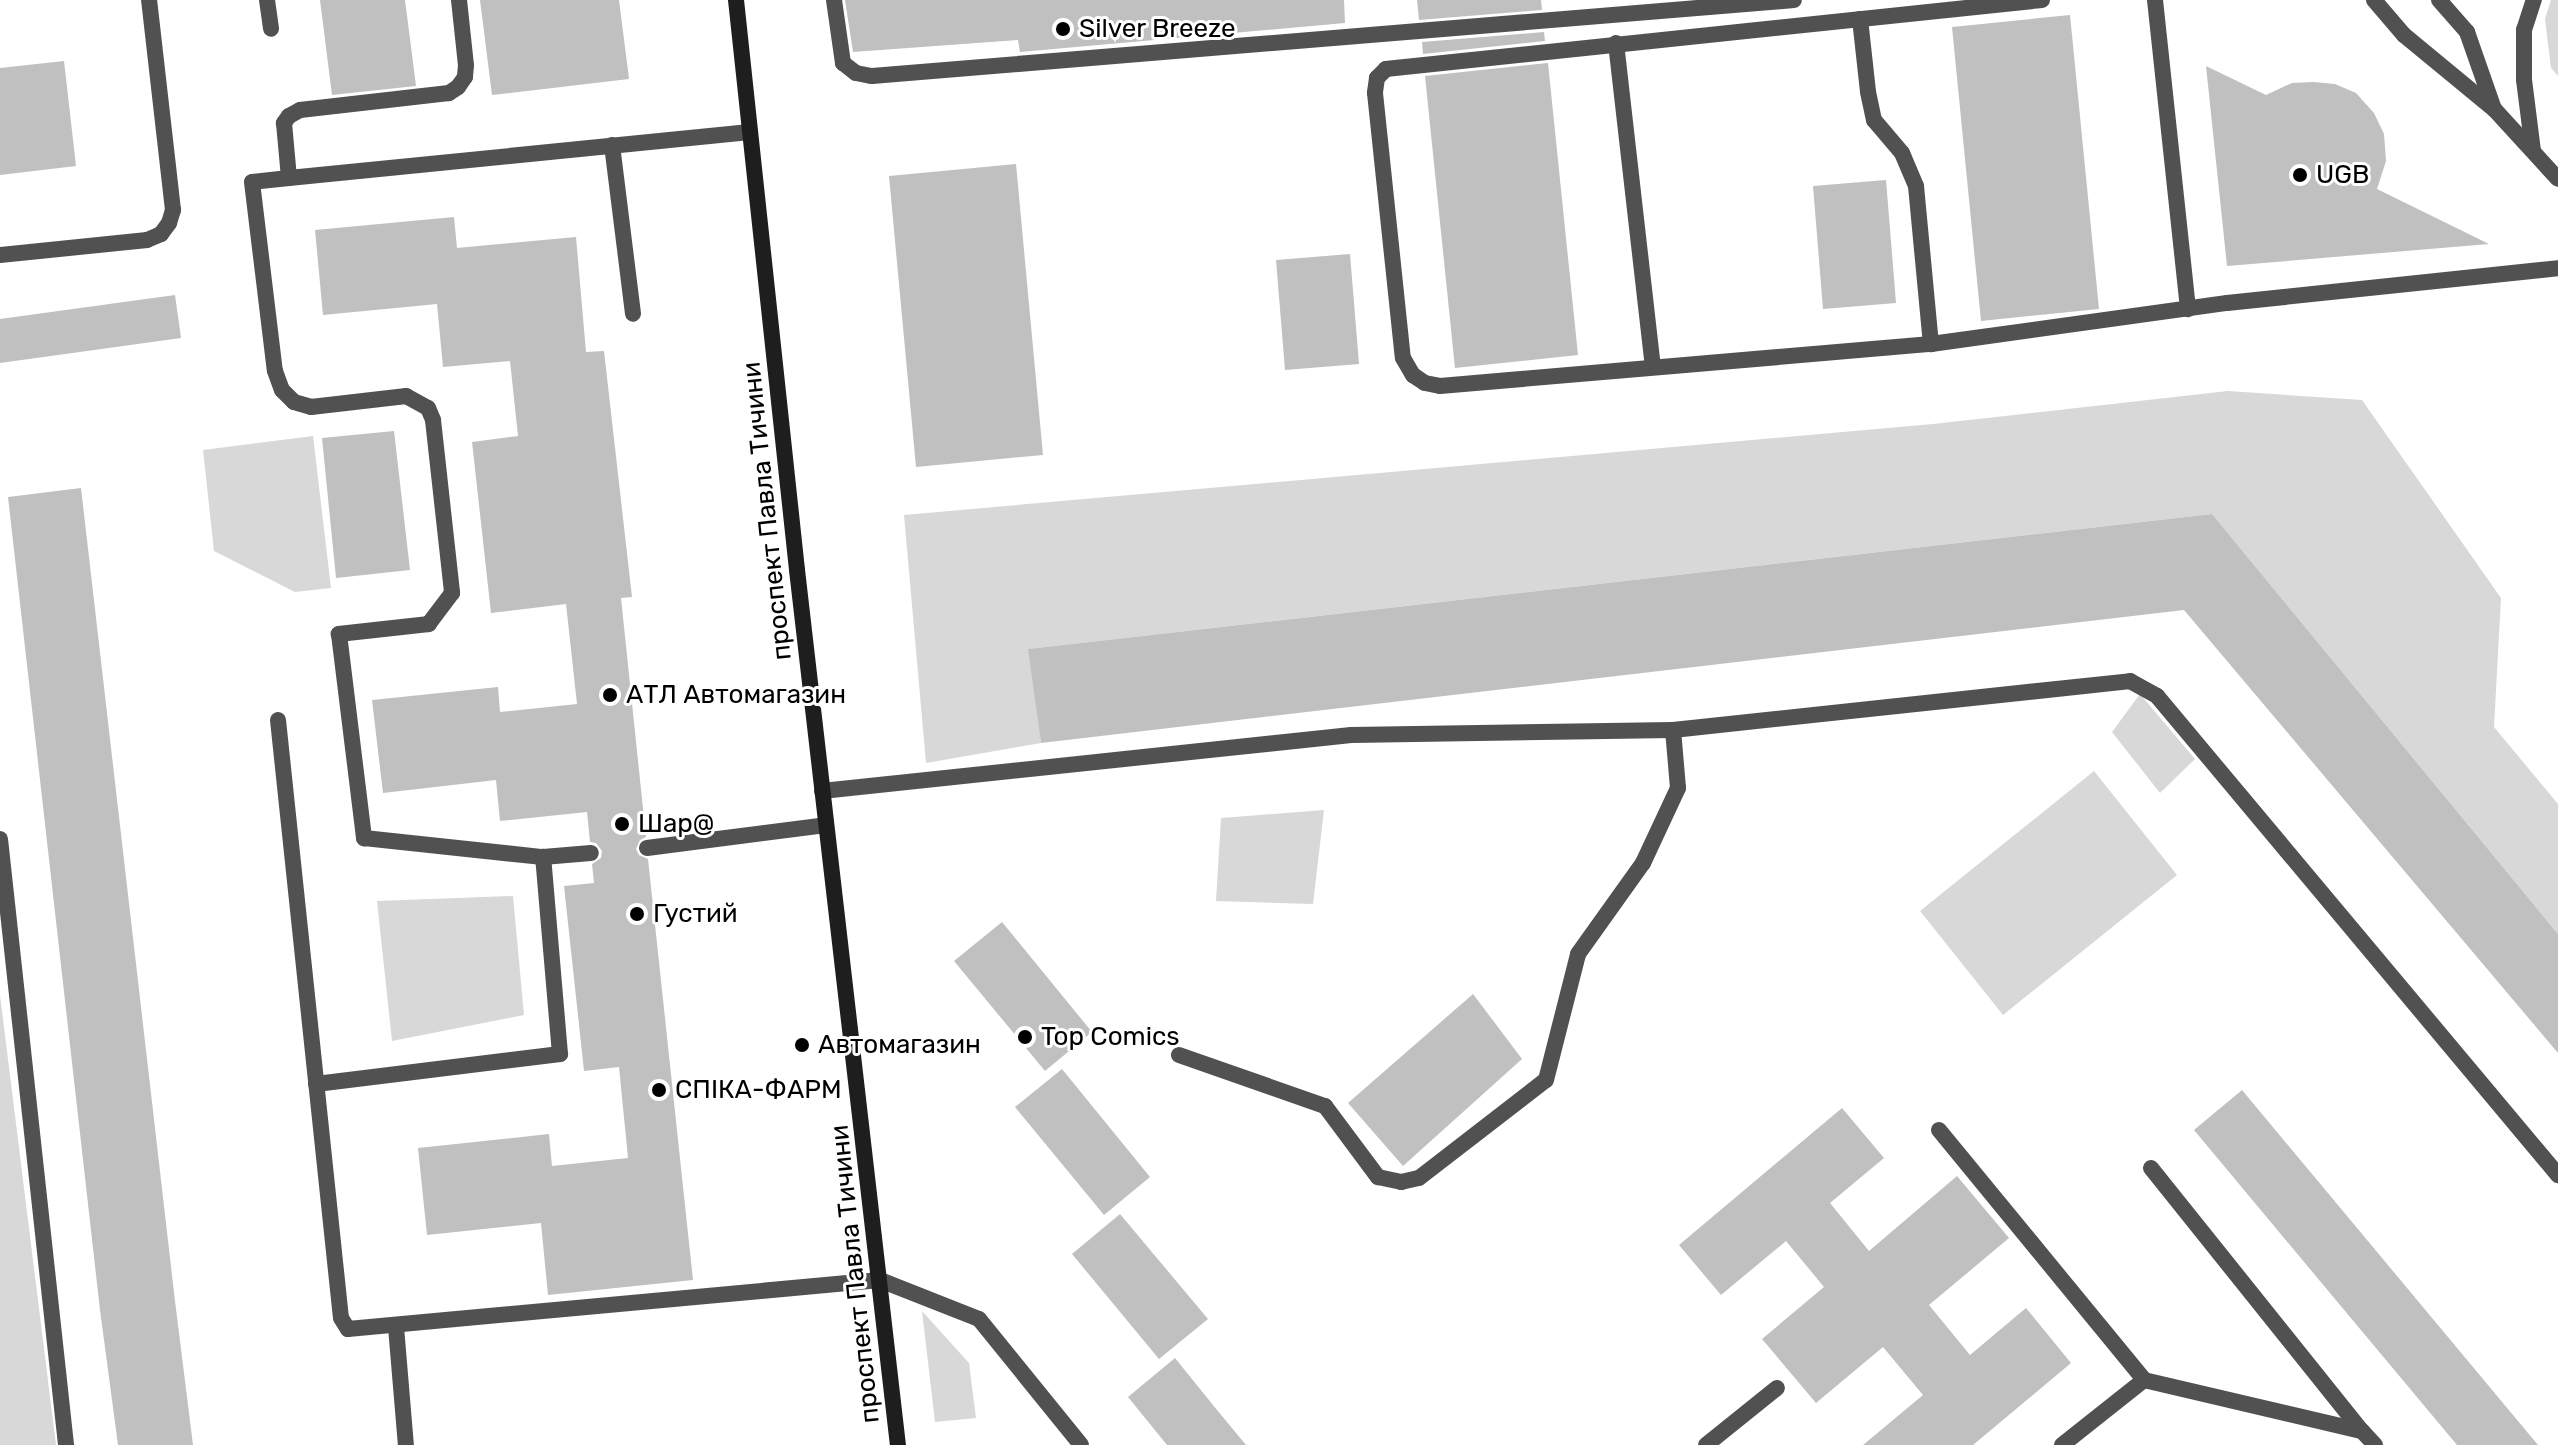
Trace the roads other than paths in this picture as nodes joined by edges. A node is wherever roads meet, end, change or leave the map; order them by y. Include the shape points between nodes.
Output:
1 (149, 0) edge
2 (267, 0) edge
3 (459, 0) edge
4 (736, 0) edge
5 (834, 0) edge
6 (1794, 0) edge
7 (2042, 0) edge
8 (2155, 0) edge
9 (2374, 0) edge
10 (2439, 0) edge
11 (2534, 0) edge
12 (1860, 19) junction
13 (271, 29) dead end
14 (1616, 43) junction
15 (2495, 110) junction
16 (750, 132) junction
17 (612, 145) junction
18 (2533, 151) junction
19 (289, 178) junction
20 (2558, 179) edge
21 (0, 255) edge
22 (2558, 268) edge
23 (2188, 309) junction
24 (633, 314) dead end
25 (1931, 344) junction
26 (1653, 367) junction
27 (278, 720) dead end
28 (1673, 730) junction
29 (822, 791) junction
30 (826, 825) junction
31 (0, 839) edge
32 (647, 848) dead end
33 (591, 853) dead end
34 (543, 857) junction
35 (1179, 1055) dead end
36 (316, 1084) junction
37 (1939, 1130) dead end
38 (2151, 1168) dead end
39 (2558, 1175) edge
40 (880, 1280) junction
41 (396, 1327) junction
42 (2144, 1380) junction
43 (1777, 1388) dead end
44 (2362, 1431) junction
45 (66, 1445) edge
46 (406, 1445) edge
47 (898, 1445) edge
48 (1081, 1445) edge
49 (1706, 1445) edge
50 (2062, 1445) edge
51 (2375, 1445) edge

1 - 21 street via 173,210 169,223 147,240
2 - 13 street
3 - 19 street via 466,65 458,87 449,93 300,110 289,116 284,135
4 - 16 street, проспект Павла Тичини
5 - 6 street via 843,63 872,76
7 - 12 street
8 - 23 street
9 - 15 street via 2404,35
10 - 15 street via 2467,32
11 - 18 street via 2524,42
12 - 14 street
12 - 25 street via 1874,120 1902,153 1916,186
14 - 26 street
14 - 26 street via 1401,65 1377,78 1403,358 1413,375 1440,386
15 - 18 street
16 - 17 street
16 - 29 street, проспект Павла Тичини
17 - 19 street
17 - 24 street
18 - 20 street
19 - 34 street via 252,182 275,371 282,390 294,402 311,407 406,396 418,400 433,420 452,593 429,624 339,634 364,838
22 - 23 street
23 - 25 street
25 - 26 street
27 - 36 street
28 - 29 street via 1351,735
28 - 35 street via 1678,788 1643,863 1578,954 1546,1080 1419,1178 1401,1182 1378,1177 1325,1106
28 - 39 street via 2116,680 2146,687
29 - 30 street, проспект Павла Тичини
30 - 32 street
30 - 40 street, проспект Павла Тичини
31 - 45 street
33 - 34 street
34 - 36 street via 560,1054
36 - 41 street via 341,1318 348,1329
37 - 42 street
38 - 44 street
40 - 41 street
40 - 47 street, проспект Павла Тичини
40 - 48 street via 979,1319
41 - 46 street
42 - 44 street
42 - 50 street
43 - 49 street
44 - 51 street

